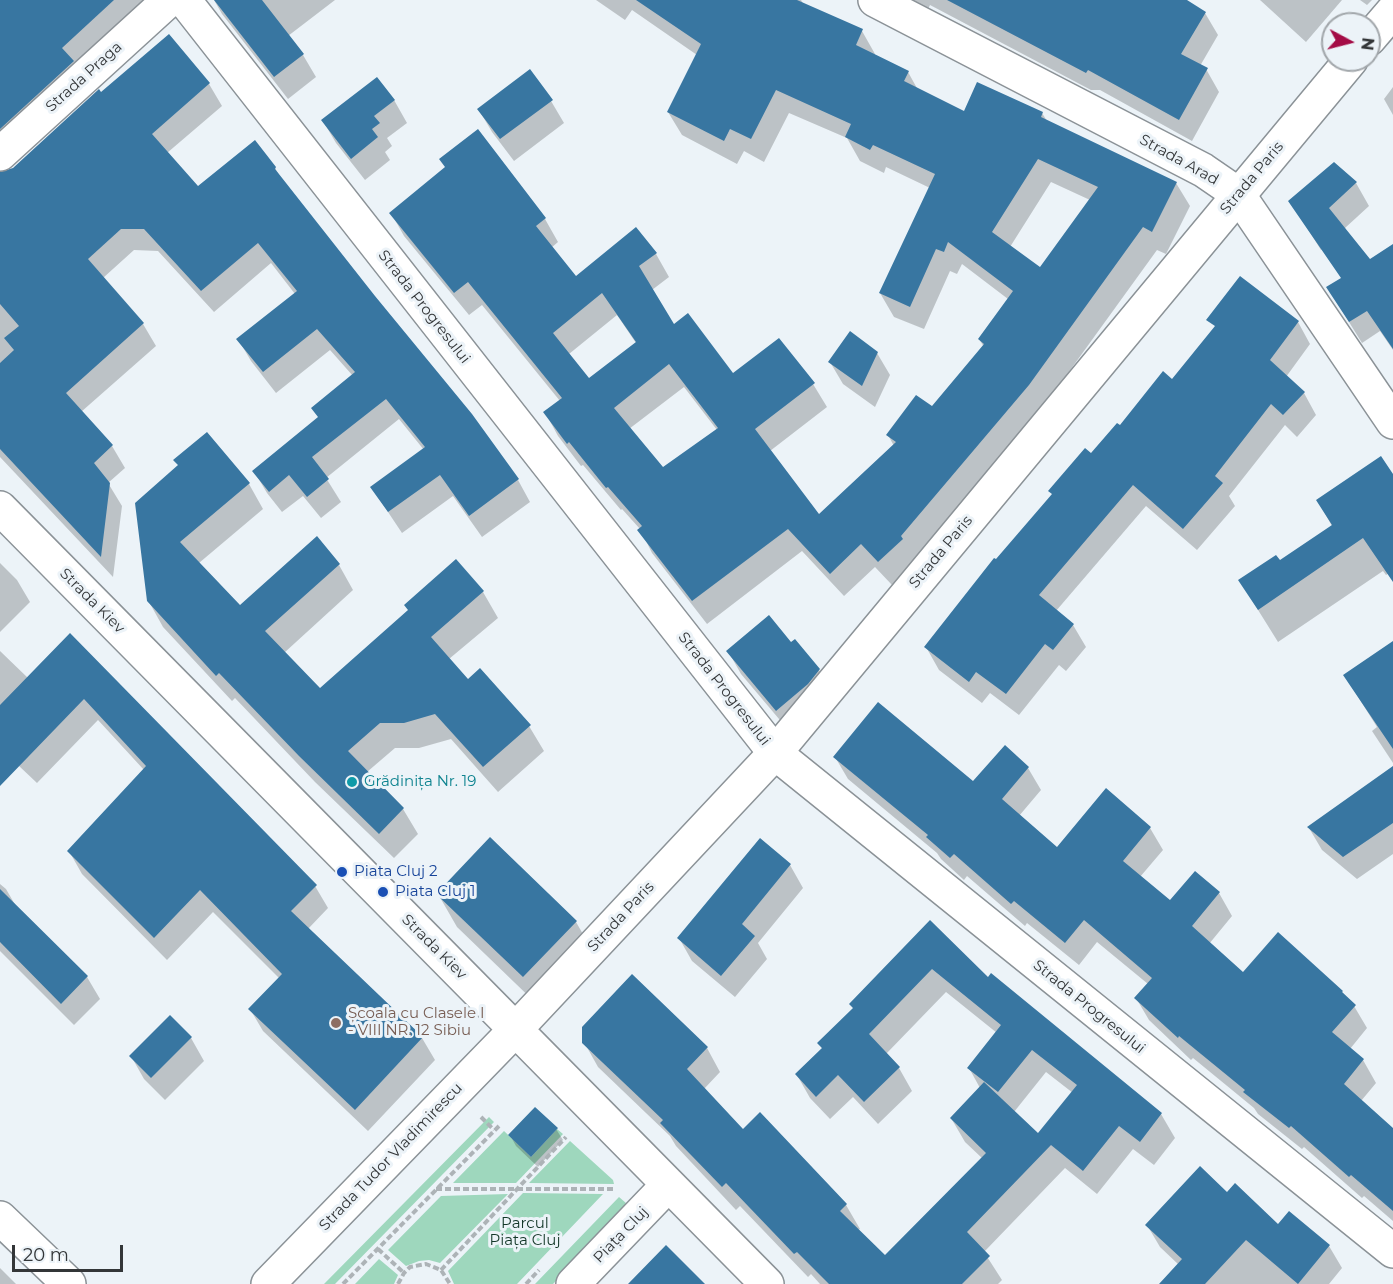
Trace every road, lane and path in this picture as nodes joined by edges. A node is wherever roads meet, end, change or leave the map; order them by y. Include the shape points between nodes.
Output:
1 (169, 0) edge
2 (184, 0) edge
3 (875, 0) edge
4 (1393, 11) edge
5 (1381, 25) edge
6 (1342, 72) edge
7 (0, 154) edge
8 (1238, 194) junction
9 (1393, 422) edge
10 (0, 508) edge
11 (775, 753) junction
12 (515, 1030) junction
13 (499, 1126) dead end
14 (566, 1137) dead end
15 (668, 1185) junction
16 (436, 1189) junction
17 (518, 1189) junction
18 (610, 1197) dead end
19 (0, 1218) edge
20 (377, 1249) junction
21 (1393, 1251) edge
22 (541, 1268) dead end
23 (441, 1270) junction
24 (404, 1273) junction
25 (69, 1284) edge
26 (268, 1284) edge
27 (343, 1284) edge
28 (398, 1284) edge
29 (450, 1284) edge
30 (526, 1284) edge
31 (573, 1284) edge
32 (767, 1284) edge

1 - 7 street, Strada Praga
2 - 11 street, Strada Progresului
3 - 8 street, Strada Arad via 1203,170
4 - 5 street
6 - 8 street, Strada Paris
8 - 9 street, Strada Arad
8 - 11 street, Strada Paris
10 - 12 street, Strada Kiev
11 - 12 street, Strada Paris
11 - 21 street, Strada Progresului
12 - 15 street, Strada Kiev
12 - 26 street, Strada Tudor Vladimirescu
13 - 16 path
14 - 17 path
15 - 31 street, Piața Cluj
15 - 32 street, Strada Kiev
16 - 17 path
16 - 20 path
17 - 18 path via 618,1189
17 - 23 path
19 - 25 street
20 - 24 path
20 - 27 path
22 - 30 path
23 - 24 path via 426,1264 410,1267
23 - 29 path
24 - 28 path

